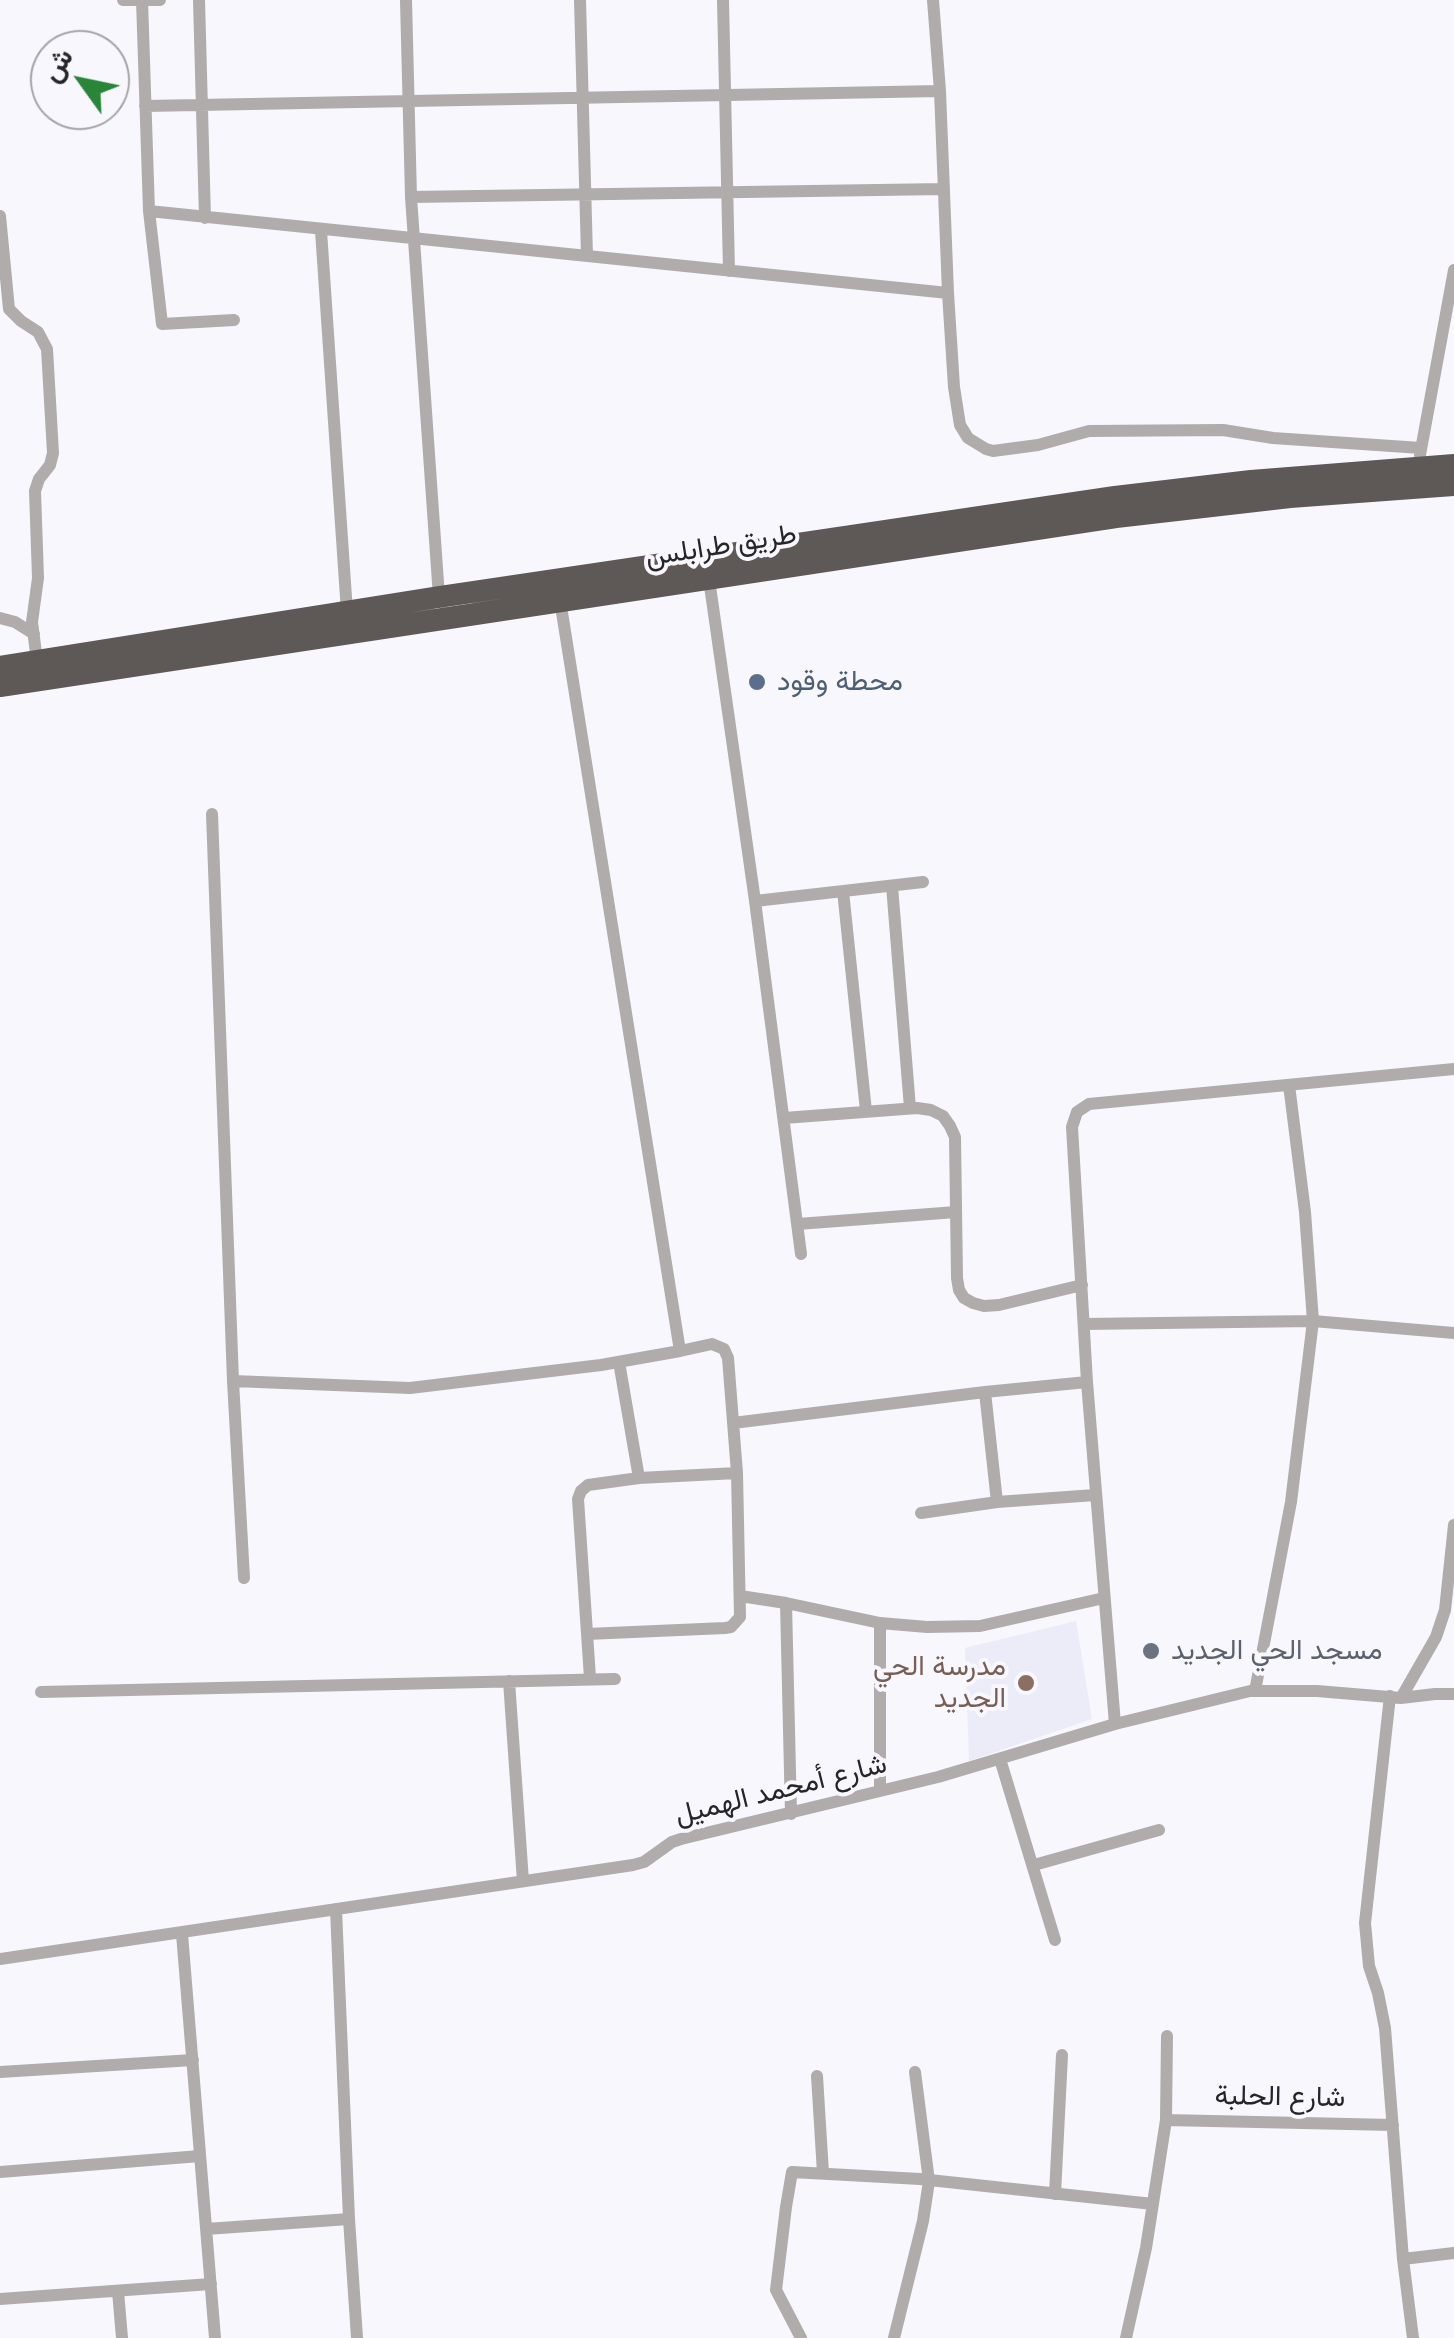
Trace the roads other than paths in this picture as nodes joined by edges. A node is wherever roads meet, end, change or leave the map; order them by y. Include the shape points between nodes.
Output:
1 (123, 0) edge
2 (142, 0) edge
3 (160, 0) edge
4 (198, 0) edge
5 (406, 0) edge
6 (580, 0) edge
7 (723, 0) edge
8 (933, 0) edge
9 (940, 90) junction
10 (725, 96) junction
11 (583, 99) junction
12 (409, 103) junction
13 (145, 106) junction
14 (202, 106) junction
15 (944, 189) junction
16 (727, 193) junction
17 (586, 195) junction
18 (411, 197) junction
19 (148, 211) junction
20 (0, 216) edge
21 (205, 218) junction
22 (321, 230) junction
23 (414, 239) junction
24 (587, 256) junction
25 (1454, 270) edge
26 (728, 271) junction
27 (948, 294) junction
28 (234, 320) dead end
29 (1419, 458) junction
30 (1454, 465) edge
31 (1454, 486) edge
32 (709, 579) junction
33 (439, 597) junction
34 (560, 600) junction
35 (347, 612) junction
36 (0, 618) edge
37 (34, 634) junction
38 (37, 661) junction
39 (0, 667) edge
40 (0, 686) edge
41 (212, 814) dead end
42 (923, 882) dead end
43 (892, 886) junction
44 (843, 891) junction
45 (755, 901) junction
46 (1454, 1070) edge
47 (1289, 1085) junction
48 (910, 1108) junction
49 (866, 1112) junction
50 (784, 1118) junction
51 (956, 1212) junction
52 (798, 1224) junction
53 (802, 1254) dead end
54 (1082, 1285) junction
55 (1314, 1320) junction
56 (1084, 1324) junction
57 (1454, 1333) edge
58 (680, 1351) junction
59 (619, 1362) junction
60 (233, 1381) junction
61 (1087, 1382) junction
62 (985, 1392) junction
63 (733, 1423) junction
64 (736, 1473) junction
65 (638, 1478) junction
66 (1095, 1495) junction
67 (997, 1502) junction
68 (921, 1513) dead end
69 (1454, 1524) edge
70 (244, 1578) dead end
71 (740, 1596) junction
72 (1104, 1598) junction
73 (786, 1603) junction
74 (880, 1623) junction
75 (587, 1634) junction
76 (590, 1678) junction
77 (615, 1679) dead end
78 (510, 1681) junction
79 (1255, 1691) junction
80 (41, 1692) dead end
81 (1454, 1694) edge
82 (1395, 1697) junction
83 (1115, 1724) junction
84 (1000, 1759) junction
85 (880, 1790) junction
86 (791, 1814) junction
87 (1159, 1830) dead end
88 (1034, 1865) junction
89 (523, 1881) junction
90 (336, 1909) junction
91 (182, 1934) junction
92 (1055, 1940) dead end
93 (0, 1960) edge
94 (1167, 2036) dead end
95 (1062, 2055) dead end
96 (193, 2060) junction
97 (0, 2072) edge
98 (915, 2072) dead end
99 (817, 2076) dead end
100 (1166, 2120) junction
101 (1392, 2125) junction
102 (200, 2156) junction
103 (0, 2172) edge
104 (823, 2174) junction
105 (929, 2180) junction
106 (1055, 2194) junction
107 (1153, 2204) junction
108 (349, 2219) junction
109 (206, 2229) junction
110 (1454, 2252) edge
111 (1404, 2260) junction
112 (211, 2284) junction
113 (118, 2291) junction
114 (0, 2299) edge
115 (122, 2338) edge
116 (215, 2338) edge
117 (357, 2338) edge
118 (801, 2338) edge
119 (894, 2338) edge
120 (1126, 2338) edge
121 (1413, 2338) edge

1 - 2 street
2 - 3 street
2 - 13 street
4 - 14 street
5 - 12 street
6 - 11 street
7 - 10 street
8 - 9 street
9 - 10 street
9 - 15 street
10 - 11 street
10 - 16 street
11 - 12 street
11 - 17 street
12 - 14 street
12 - 18 street
13 - 14 street
13 - 19 street
14 - 21 street
15 - 16 street
15 - 27 street
16 - 17 street
16 - 26 street
17 - 18 street
17 - 24 street
18 - 23 street
19 - 21 street
19 - 28 street via 162,324
20 - 37 street via 10,309 47,348 53,452 35,491
21 - 22 street
22 - 23 street
22 - 35 street
23 - 24 street
23 - 33 street
24 - 26 street
25 - 29 street
26 - 27 street
27 - 29 street via 960,425 986,450 1089,431 1204,430
29 - 30 highway
29 - 33 highway
31 - 32 highway, طريق طرابلس via 1116,517
32 - 34 highway, طريق طرابلس
32 - 45 street
33 - 35 highway
34 - 40 highway, طريق طرابلس
34 - 58 street
35 - 38 highway
36 - 37 street
37 - 38 street
38 - 39 highway
41 - 60 street
42 - 43 street
43 - 44 street
43 - 48 street
44 - 45 street
44 - 49 street
45 - 50 street
46 - 47 street
47 - 54 street via 1089,1104 1076,1112
47 - 55 street
48 - 49 street
48 - 51 street via 932,1110 950,1126
49 - 50 street
50 - 52 street
51 - 52 street
51 - 54 street via 959,1290 973,1303 998,1305
52 - 53 street
54 - 56 street
55 - 56 street
55 - 57 street
55 - 79 street
56 - 61 street
58 - 59 street
58 - 63 street via 712,1344 726,1353
59 - 60 street via 410,1388
59 - 65 street
60 - 70 street
61 - 62 street
61 - 66 street
62 - 63 street
62 - 67 street
63 - 64 street
64 - 65 street
64 - 71 street
65 - 75 street via 588,1485 579,1495
66 - 67 street
66 - 72 street
67 - 68 street
69 - 82 street via 1436,1636
71 - 73 street
71 - 75 street via 740,1617 725,1628
72 - 74 street via 980,1626
72 - 83 street
73 - 74 street
73 - 86 street
74 - 85 street
75 - 76 street
76 - 77 street
76 - 78 street
78 - 80 street
78 - 89 street
79 - 82 street, شارع أمحمد الهميل
79 - 83 street, شارع أمحمد الهميل
81 - 82 street, شارع أمحمد الهميل
82 - 101 street via 1364,1922 1385,2028
83 - 84 street, شارع أمحمد الهميل
84 - 85 street, شارع أمحمد الهميل
84 - 88 street
85 - 86 street, شارع أمحمد الهميل
86 - 89 street, شارع أمحمد الهميل via 672,1842 633,1865
87 - 88 street
88 - 92 street
89 - 90 street, شارع أمحمد الهميل
90 - 91 street, شارع أمحمد الهميل
90 - 108 street
91 - 93 street, شارع أمحمد الهميل
91 - 96 street
94 - 100 street
95 - 106 street
96 - 97 street
96 - 102 street
98 - 105 street
99 - 104 street
100 - 101 street, شارع الحلبة
100 - 107 street
101 - 111 street
102 - 103 street
102 - 109 street
104 - 105 street
104 - 118 street via 792,2172 786,2207 776,2290
105 - 106 street
105 - 119 street
106 - 107 street
107 - 120 street
108 - 109 street
108 - 117 street
109 - 112 street
110 - 111 street
111 - 121 street
112 - 113 street
112 - 116 street
113 - 114 street
113 - 115 street

